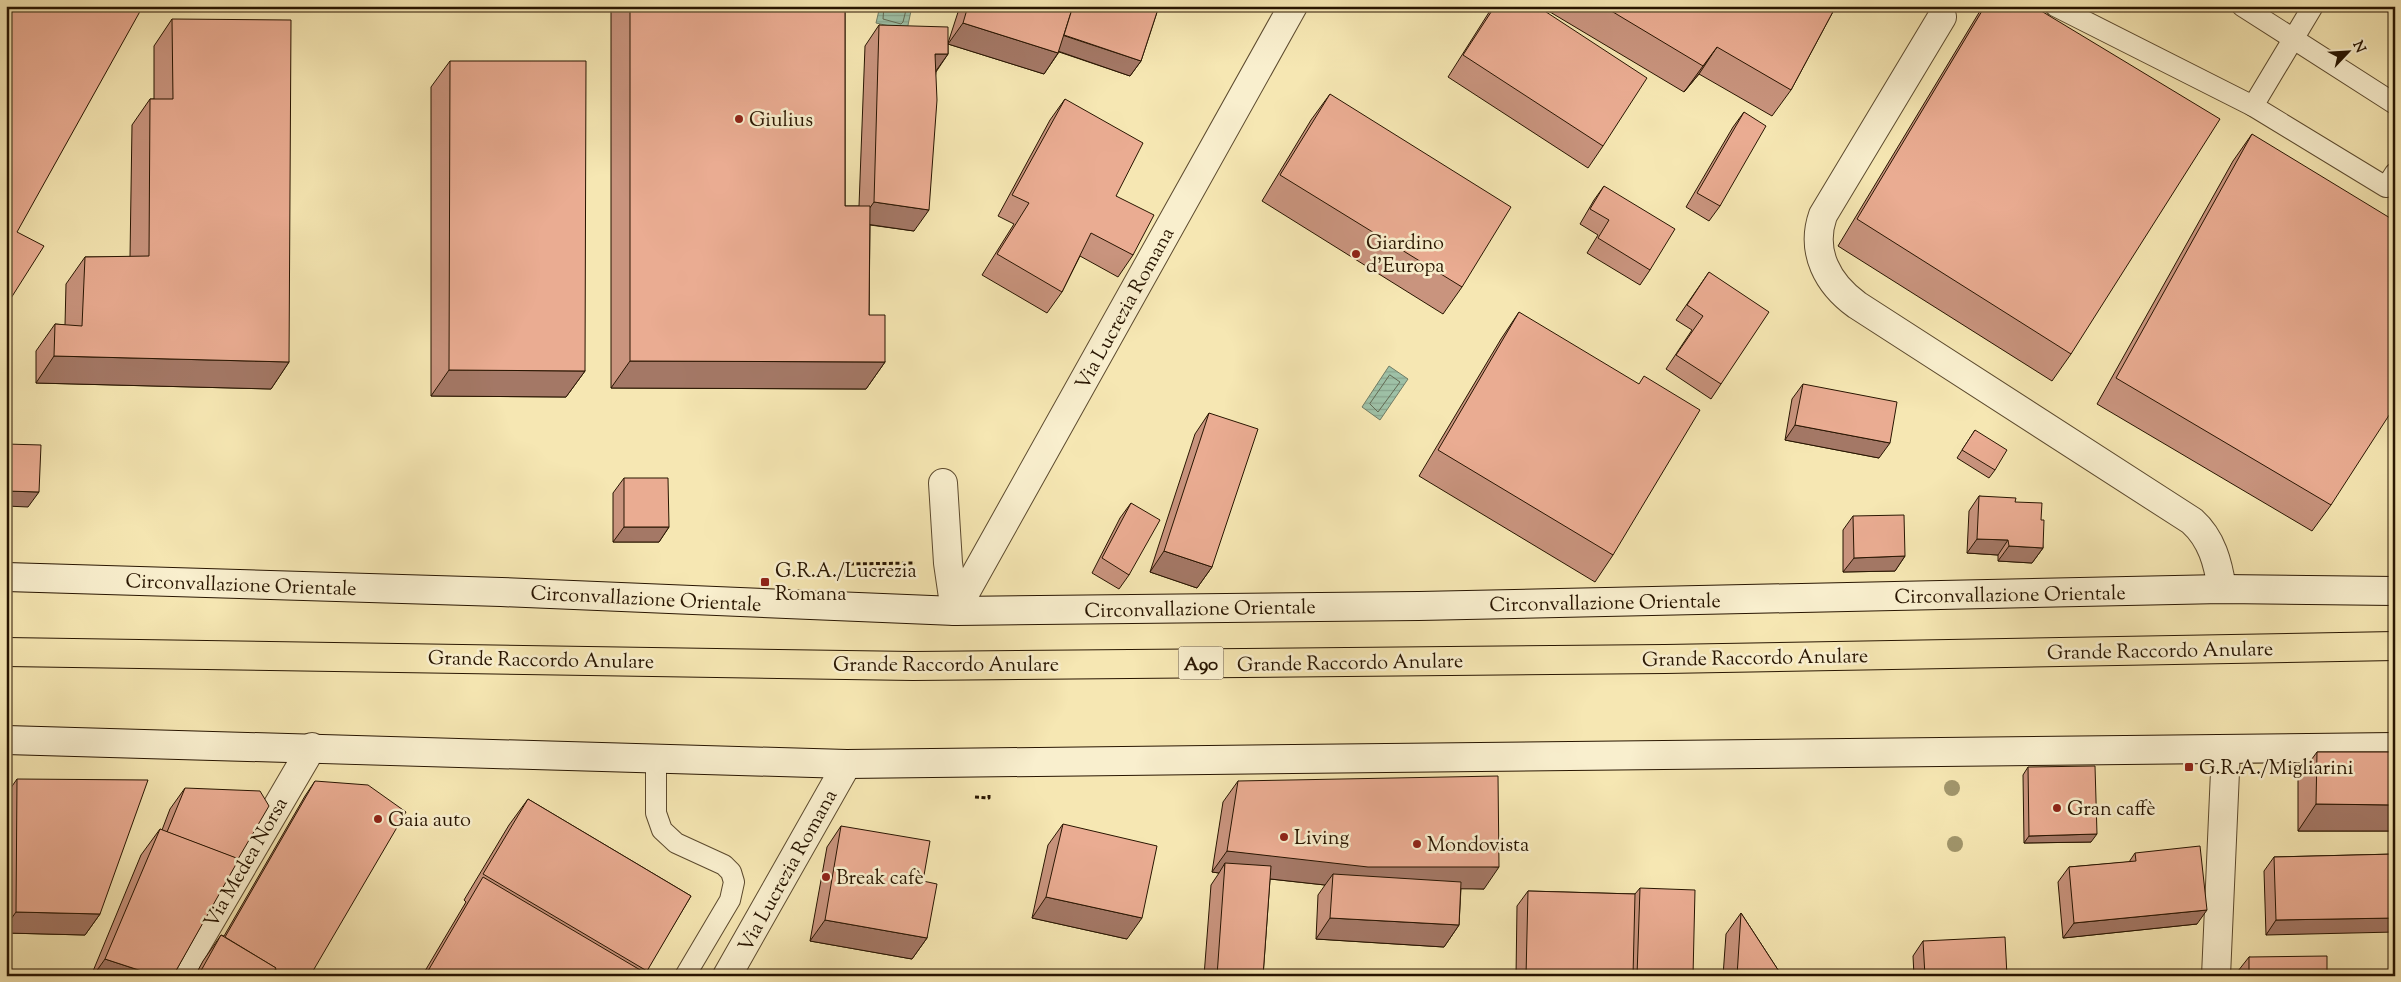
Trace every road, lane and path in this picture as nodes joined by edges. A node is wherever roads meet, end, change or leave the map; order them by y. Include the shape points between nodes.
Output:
1 (1293, 6) edge
2 (2055, 6) edge
3 (2242, 6) edge
4 (2313, 6) edge
5 (1946, 12) edge
6 (2294, 39) junction
7 (2395, 104) edge
8 (2253, 106) junction
9 (2395, 173) edge
10 (942, 483) dead end
11 (948, 563) junction
12 (6, 577) edge
13 (846, 580) dead end
14 (2222, 589) junction
15 (2395, 591) edge
16 (955, 611) junction
17 (2395, 646) edge
18 (6, 652) edge
19 (6, 740) edge
20 (312, 747) junction
21 (2395, 747) edge
22 (2226, 748) junction
23 (656, 758) junction
24 (847, 764) junction
25 (178, 976) edge
26 (684, 976) edge
27 (727, 976) edge
28 (2216, 976) edge

1 - 16 street, Via Lucrezia Romana
2 - 8 lane
3 - 6 lane
4 - 6 lane
5 - 14 street via 1823,215 1818,242 1830,279 1857,305 2192,520 2214,553
6 - 7 lane
6 - 8 lane
8 - 9 lane via 2386,187
10 - 11 street
11 - 13 path via 847,564
11 - 16 street
12 - 16 street, Circonvallazione Orientale via 501,592
14 - 15 street, Circonvallazione Orientale
14 - 16 street, Circonvallazione Orientale via 1419,606
17 - 18 highway, Grande Raccordo Anulare / A90 via 923,666
19 - 20 street
20 - 23 street
20 - 25 street, Via Medea Norsa
21 - 22 street
22 - 24 street
22 - 28 street
23 - 24 street
23 - 26 lane via 656,813 662,830 676,843 724,865 734,882 730,900
24 - 27 street, Via Lucrezia Romana

